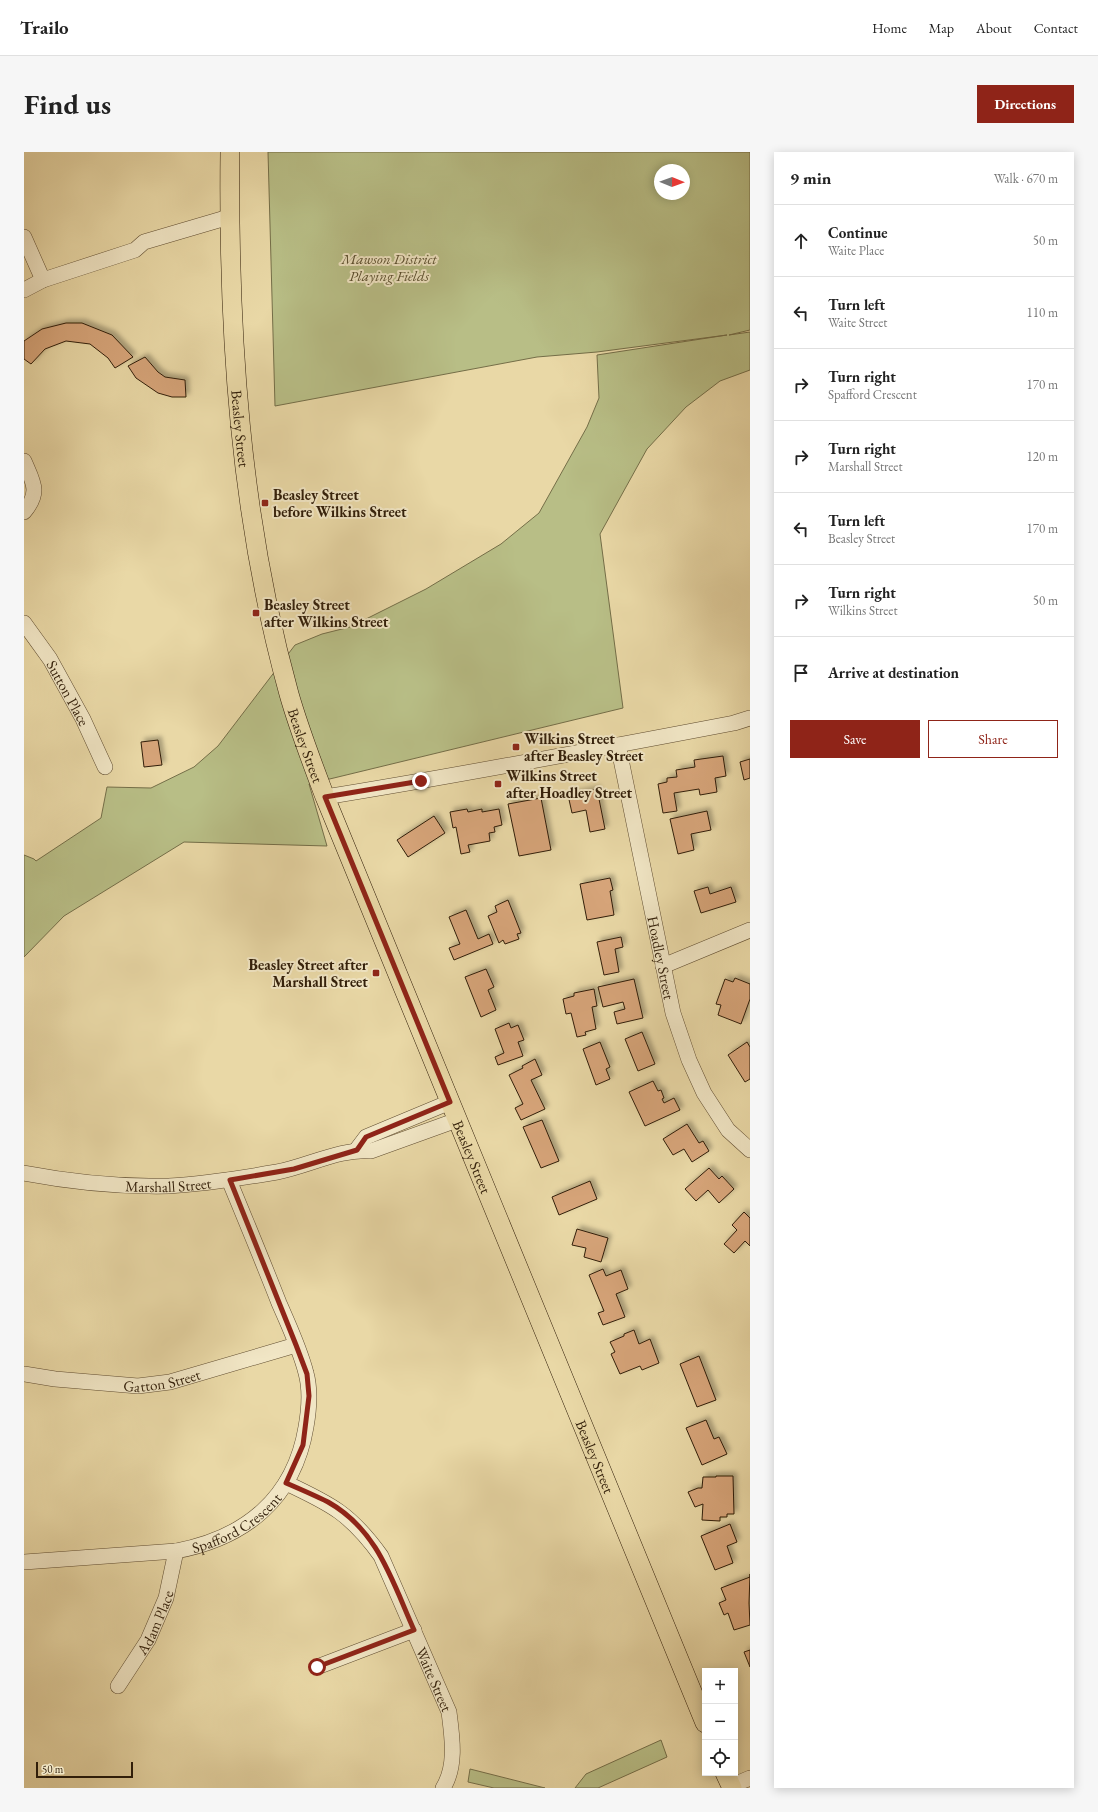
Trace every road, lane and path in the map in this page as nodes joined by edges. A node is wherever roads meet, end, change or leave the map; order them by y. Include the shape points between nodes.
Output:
1 (230, 152) edge
2 (229, 222) junction
3 (24, 237) edge
4 (43, 280) junction
5 (24, 290) edge
6 (24, 461) edge
7 (24, 512) edge
8 (24, 623) edge
9 (750, 718) edge
10 (618, 745) junction
11 (105, 767) dead end
12 (325, 797) junction
13 (750, 930) edge
14 (663, 966) junction
15 (450, 1102) junction
16 (457, 1120) junction
17 (357, 1150) junction
18 (750, 1150) edge
19 (24, 1173) edge
20 (230, 1180) junction
21 (296, 1345) junction
22 (24, 1374) edge
23 (286, 1483) junction
24 (176, 1551) junction
25 (24, 1562) edge
26 (414, 1630) junction
27 (317, 1667) dead end
28 (118, 1686) dead end
29 (702, 1716) edge
30 (750, 1778) edge
31 (729, 1782) edge
32 (443, 1788) edge

1 - 2 main road, Beasley Street
2 - 4 street via 144,242 136,250
2 - 12 main road, Beasley Street via 239,416 251,516 263,584 289,694
3 - 4 street
4 - 5 street
6 - 7 street via 35,493
8 - 11 street, Sutton Place via 54,666
9 - 10 street
10 - 12 street
10 - 14 street, Hoadley Street
12 - 15 main road, Beasley Street
13 - 14 street
14 - 18 street, Hoadley Street via 673,1013 689,1060 704,1093 728,1130
15 - 16 main road, Beasley Street
15 - 17 street via 366,1137
16 - 17 street, Marshall Street via 371,1151
16 - 29 main road, Beasley Street
17 - 20 street, Marshall Street via 294,1169
19 - 20 street, Marshall Street via 112,1185 169,1186
20 - 21 street, Spafford Crescent
21 - 22 street, Gatton Street via 170,1382 138,1386 55,1380
21 - 23 street, Spafford Crescent via 307,1374 309,1396 303,1445
23 - 24 street, Spafford Crescent via 277,1497 249,1522 227,1536 198,1547
23 - 26 street, Waite Street via 328,1503 367,1535 382,1556
24 - 25 street, Spafford Crescent
24 - 28 street, Adam Place via 166,1598 148,1640
26 - 27 street
26 - 32 street, Waite Street via 450,1712 451,1763
30 - 31 street

